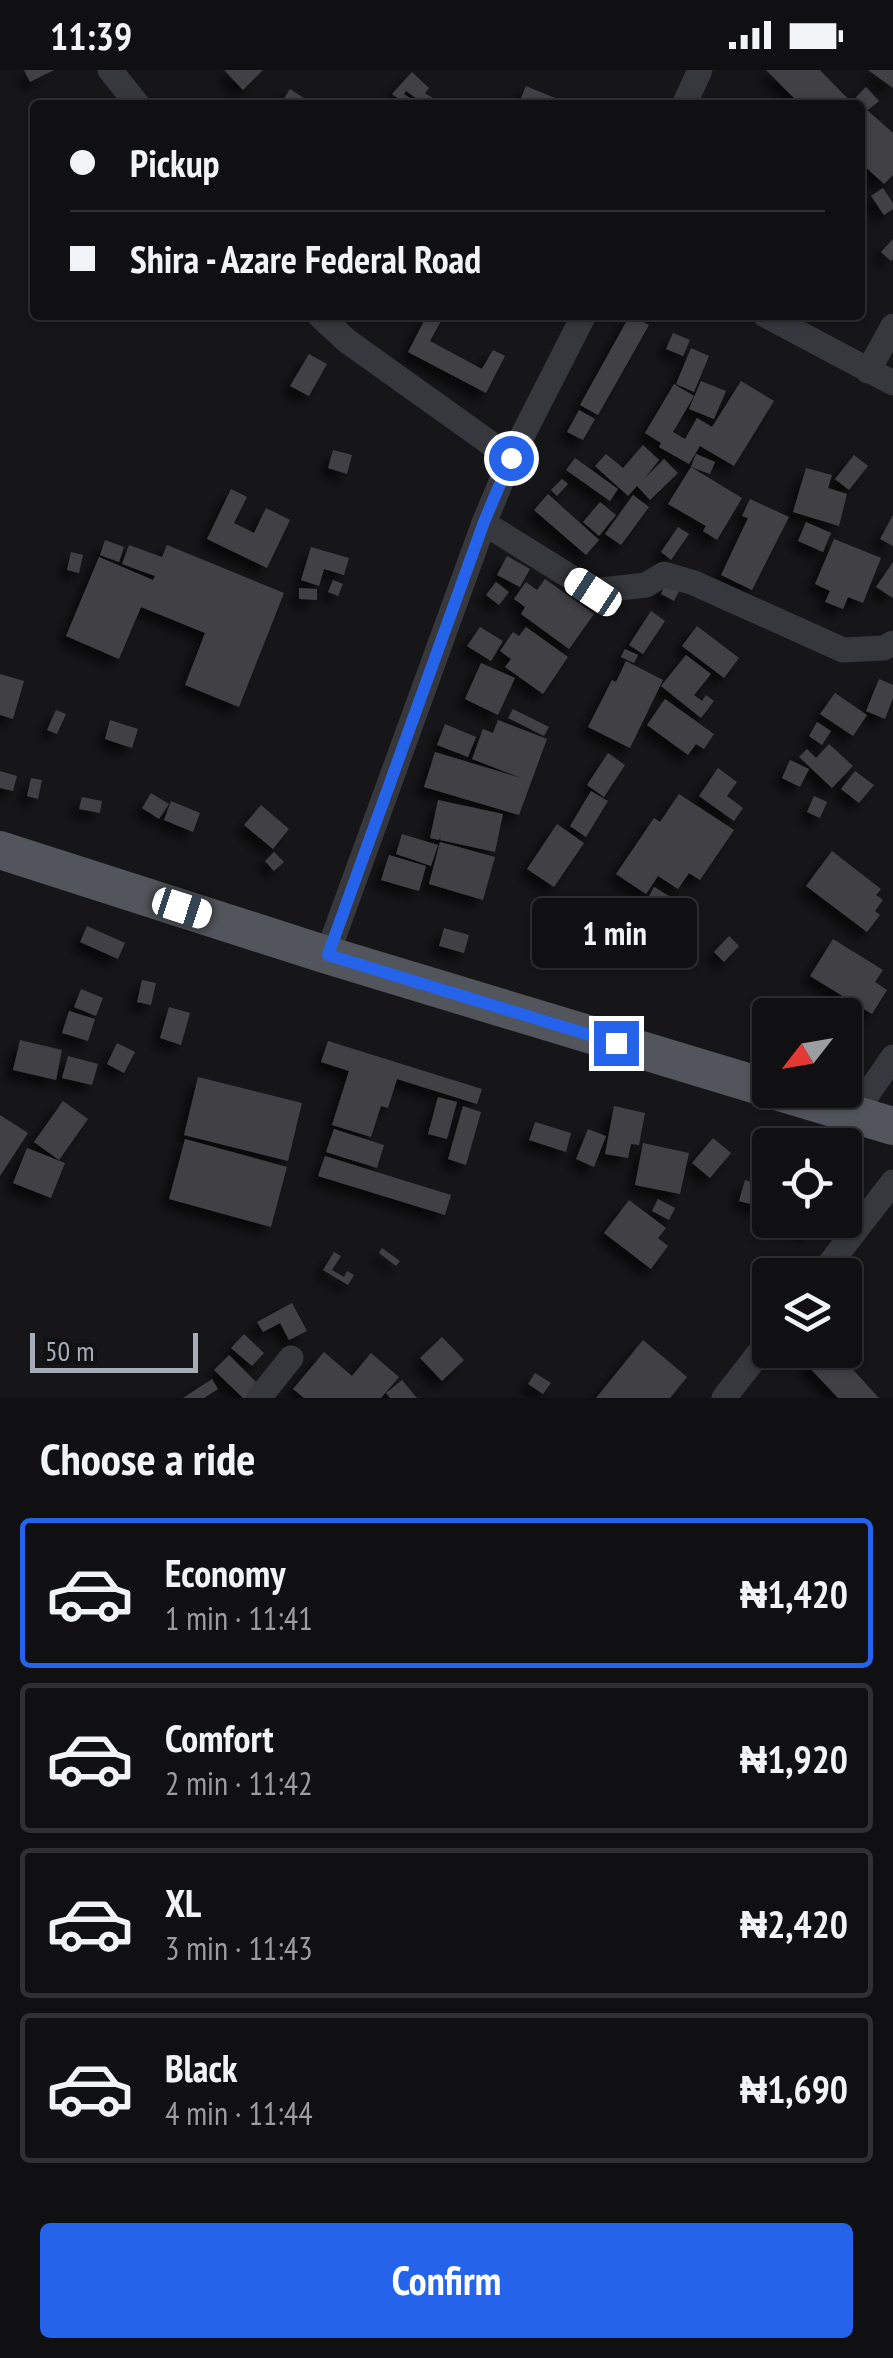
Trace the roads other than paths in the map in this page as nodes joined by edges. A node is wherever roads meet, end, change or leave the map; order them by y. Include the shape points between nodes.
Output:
1 (110, 70) edge
2 (700, 70) edge
3 (134, 100) edge
4 (686, 100) edge
5 (324, 320) edge
6 (581, 320) edge
7 (773, 320) edge
8 (893, 326) edge
9 (868, 371) junction
10 (893, 382) edge
11 (511, 458) junction
12 (484, 522) junction
13 (893, 643) edge
14 (0, 850) edge
15 (328, 955) junction
16 (893, 1057) edge
17 (752, 1084) edge
18 (833, 1108) edge
19 (854, 1114) junction
20 (893, 1126) edge
21 (893, 1182) edge
22 (833, 1258) edge
23 (291, 1358) dead end
24 (752, 1363) edge
25 (259, 1398) edge
26 (724, 1398) edge

1 - 3 street
2 - 4 street
5 - 11 street
6 - 11 street
7 - 9 street
8 - 9 street
9 - 10 street
11 - 12 street
12 - 13 street via 593,592 646,585 664,574 843,650
12 - 15 street
14 - 15 main road
15 - 17 main road
16 - 19 street
18 - 19 main road
19 - 20 main road
21 - 22 street
23 - 25 street
24 - 26 street

